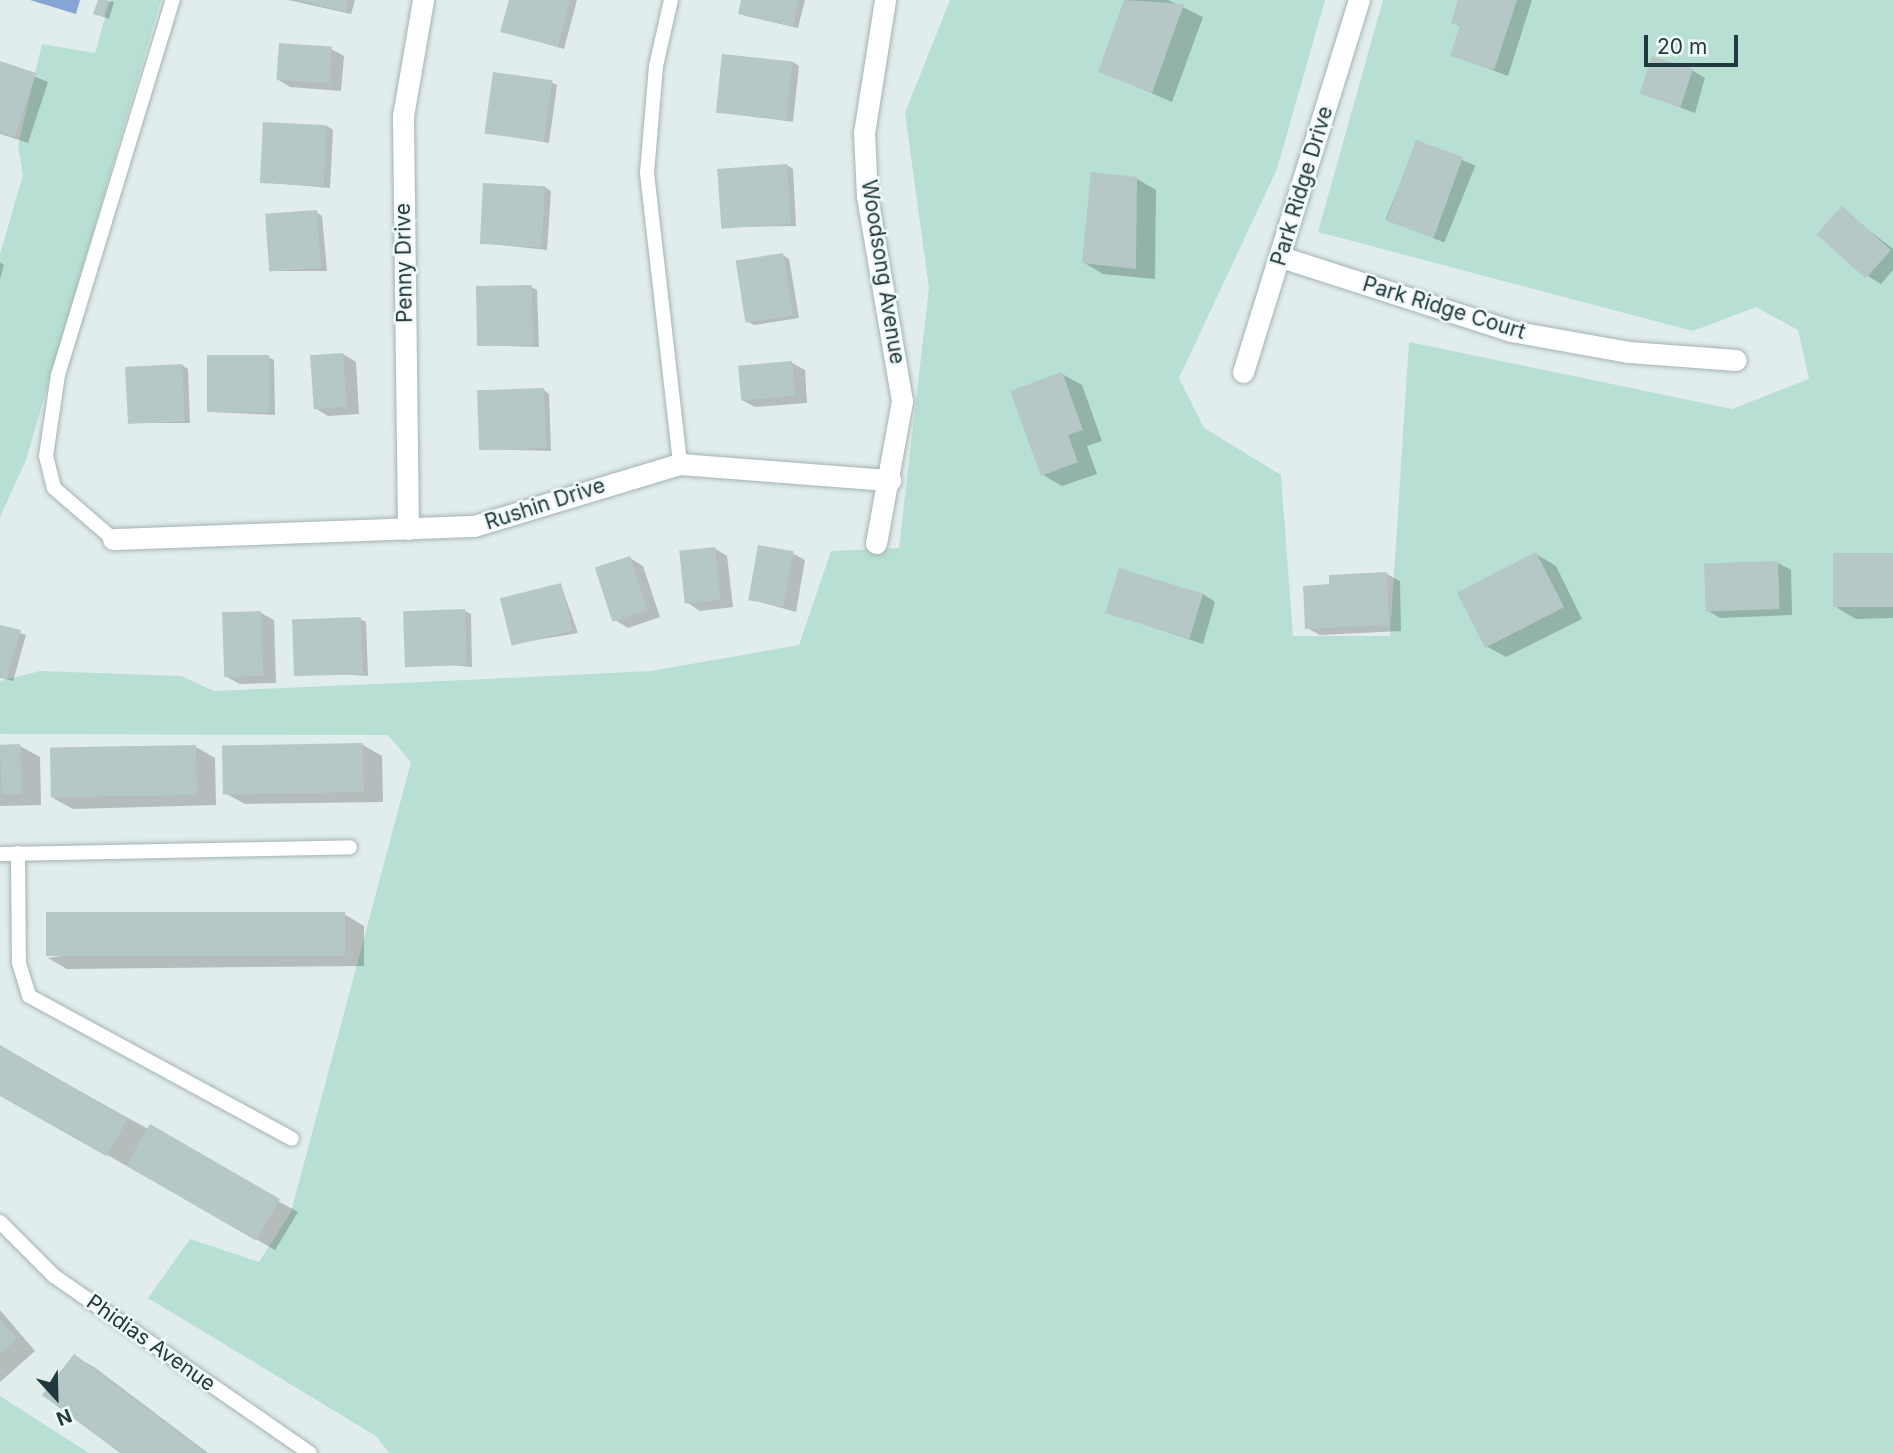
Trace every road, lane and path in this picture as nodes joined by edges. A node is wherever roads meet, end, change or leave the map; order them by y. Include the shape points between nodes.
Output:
1 (173, 0) edge
2 (424, 0) edge
3 (671, 0) edge
4 (885, 0) edge
5 (1359, 0) edge
6 (1281, 257) junction
7 (1736, 360) dead end
8 (1242, 372) dead end
9 (680, 464) junction
10 (890, 480) junction
11 (408, 529) junction
12 (113, 540) joint
13 (876, 543) dead end
14 (350, 847) dead end
15 (18, 853) junction
16 (0, 854) edge
17 (292, 1139) dead end
18 (0, 1222) edge
19 (310, 1453) edge

1 - 12 lane via 58,375 46,456 54,488
2 - 11 street, Penny Drive via 403,116
3 - 9 lane via 650,118 648,206
4 - 10 street, Woodsong Avenue via 864,133 867,196 900,378
5 - 6 street, Park Ridge Drive
6 - 7 street, Park Ridge Court via 1511,331 1629,352
6 - 8 street, Park Ridge Drive
9 - 10 street, Rushin Drive
9 - 11 street, Rushin Drive via 508,519
10 - 13 street, Woodsong Avenue
11 - 12 street, Rushin Drive
14 - 15 lane
15 - 16 lane
15 - 17 lane via 19,963 29,996
18 - 19 lane, Phidias Avenue via 54,1276

